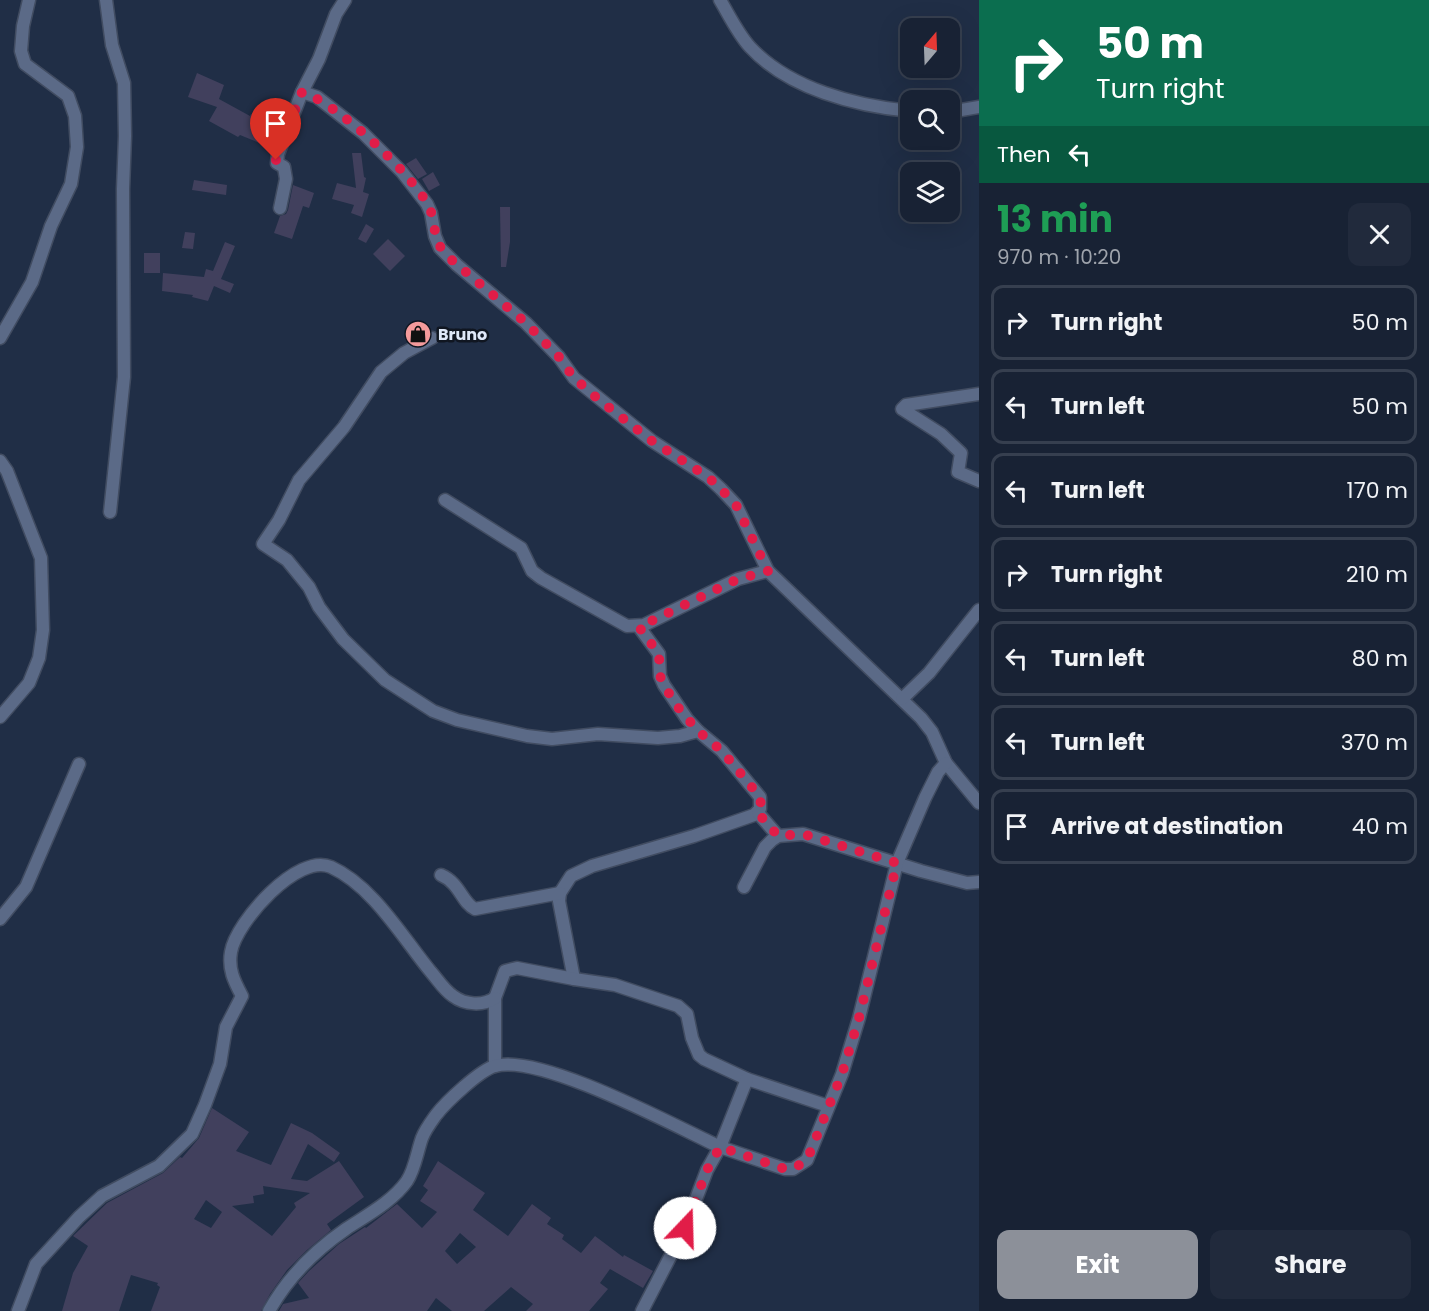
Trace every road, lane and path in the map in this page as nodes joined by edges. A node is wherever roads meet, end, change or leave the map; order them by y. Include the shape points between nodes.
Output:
1 (29, 0) edge
2 (106, 0) edge
3 (345, 0) edge
4 (720, 0) edge
5 (302, 92) junction
6 (979, 107) edge
7 (900, 110) edge
8 (960, 110) edge
9 (280, 208) dead end
10 (0, 338) edge
11 (432, 338) dead end
12 (979, 394) edge
13 (0, 461) edge
14 (979, 482) edge
15 (445, 500) dead end
16 (110, 512) dead end
17 (768, 571) junction
18 (979, 610) edge
19 (639, 627) junction
20 (902, 699) junction
21 (0, 717) edge
22 (698, 731) junction
23 (946, 763) junction
24 (79, 764) dead end
25 (979, 803) edge
26 (758, 813) junction
27 (778, 836) junction
28 (897, 863) junction
29 (441, 875) dead end
30 (979, 882) edge
31 (744, 887) dead end
32 (560, 892) junction
33 (0, 919) edge
34 (574, 979) junction
35 (495, 998) junction
36 (495, 1066) junction
37 (747, 1079) junction
38 (828, 1106) junction
39 (720, 1147) junction
40 (18, 1311) edge
41 (269, 1311) edge
42 (642, 1311) edge

1 - 10 street via 21,51 25,64 68,96 75,116 76,147 70,184 32,282
2 - 16 street via 112,45 124,83 125,136 124,377
3 - 5 street
4 - 7 street via 747,44 779,72 844,100
5 - 9 street via 276,160 284,168 286,179
5 - 17 street via 317,97 395,164 427,204 440,248 526,323 574,378 652,441 721,489 736,505
6 - 8 street
11 - 22 street via 404,353 381,372 344,427 299,480 263,544 287,560 343,639 385,680 433,711 457,720 552,739 597,734 658,738
12 - 14 street via 906,405 902,410 944,437 961,453 958,472
13 - 21 street via 12,481 41,558 43,630 39,658 29,683
15 - 19 street via 521,548 532,571 541,578 627,626
17 - 19 street via 738,579
17 - 20 street
18 - 20 street via 929,673
19 - 22 street via 659,654 664,685
20 - 23 street via 932,732
22 - 26 street via 722,751 760,797
23 - 25 street
23 - 28 street via 929,789
24 - 33 street via 26,886
26 - 27 street
26 - 32 street via 592,866 571,876
27 - 28 street via 803,834
27 - 31 street via 765,847
28 - 30 street via 967,883
28 - 38 street via 859,1018
29 - 32 street via 475,909
32 - 34 street
34 - 35 street via 510,969 505,971
34 - 37 street via 615,985 682,1008 699,1055
35 - 36 street
35 - 40 street via 477,1004 452,996 388,916 361,889 329,866 308,866 267,896 237,936 231,952 231,975 242,996 226,1027 220,1064 192,1134 159,1166 102,1196 80,1217 36,1264
36 - 39 street via 530,1067 568,1077
36 - 41 street via 437,1114 423,1135 407,1181 382,1205 314,1253 292,1276
37 - 38 street
37 - 39 street
38 - 39 street via 807,1160 793,1169
39 - 42 street via 685,1228

